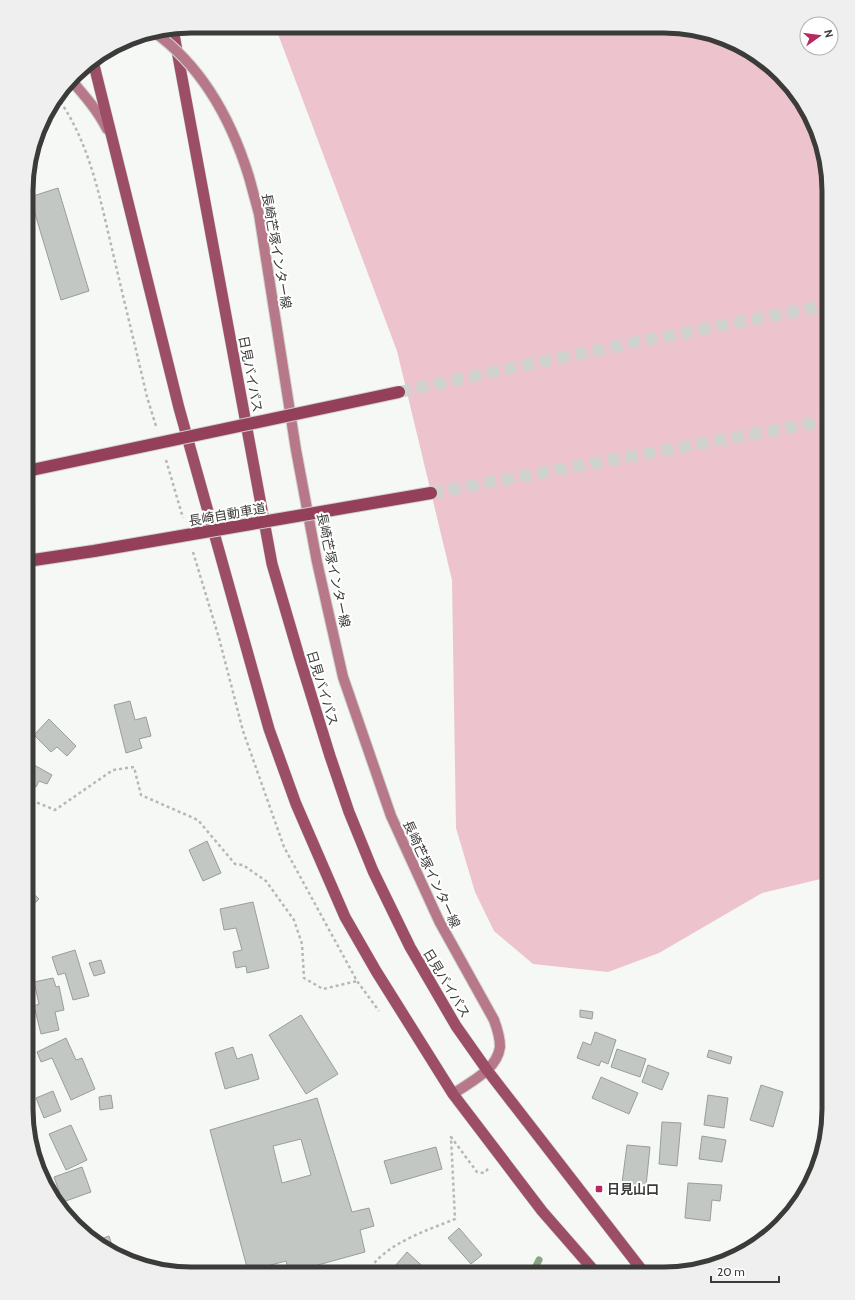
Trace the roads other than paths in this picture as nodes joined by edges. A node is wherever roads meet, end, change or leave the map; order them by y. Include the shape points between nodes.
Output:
1 (174, 34) edge
2 (159, 36) edge
3 (94, 67) edge
4 (74, 84) edge
5 (110, 135) junction
6 (400, 392) tunnel mouth
7 (33, 470) edge
8 (431, 493) tunnel mouth
9 (33, 560) edge
10 (488, 1070) junction
11 (453, 1094) junction
12 (591, 1267) edge
13 (640, 1267) edge

1 - 10 highway, 日見バイパス via 272,564 298,656 349,812 374,871 410,947 456,1026
2 - 10 main road, 長崎芒塚インター線, bridge via 192,67 210,92 229,123 240,148 259,214 317,562 343,677 391,816 439,921 494,1020 500,1046 497,1058
3 - 5 highway
4 - 5 main road via 101,118
5 - 11 highway via 179,408 269,729 296,804 345,917
6 - 7 highway, bridge
8 - 9 highway, 長崎自動車道, bridge
10 - 11 main road, 長崎芒塚インター線
10 - 13 highway, 日見バイパス
11 - 12 highway via 542,1211

